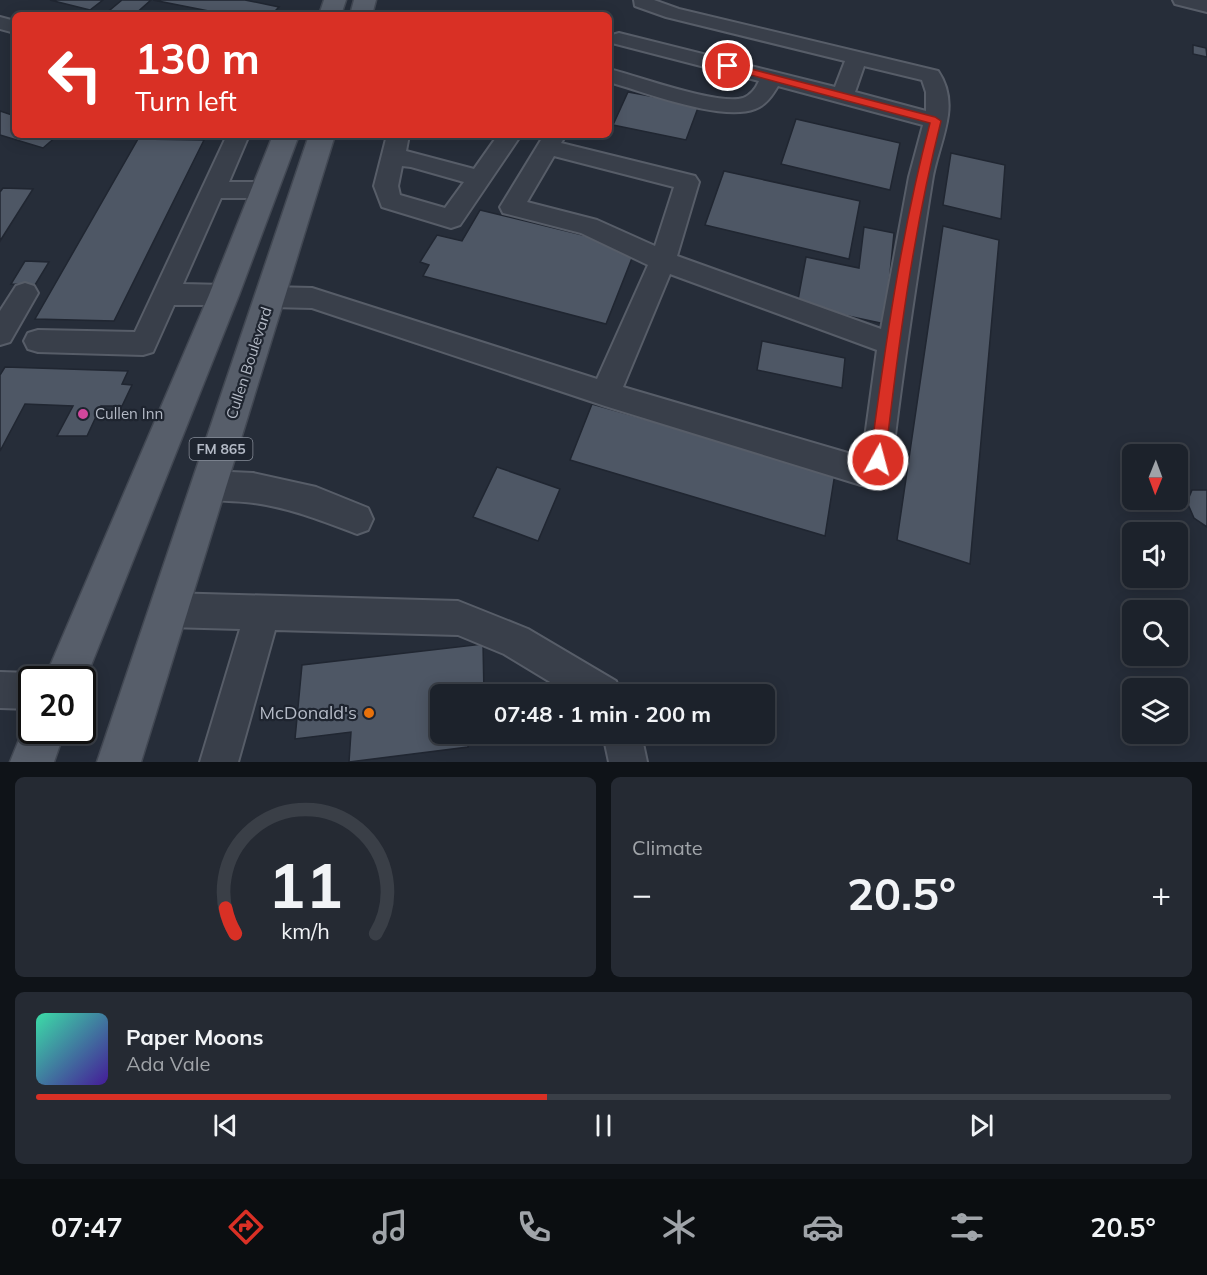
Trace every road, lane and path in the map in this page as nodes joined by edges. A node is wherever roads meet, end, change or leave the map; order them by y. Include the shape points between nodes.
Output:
1 (1182, 0) edge
2 (1207, 6) edge
3 (627, 23) edge
4 (856, 58) junction
5 (612, 76) edge
6 (772, 77) junction
7 (843, 96) junction
8 (935, 121) junction
9 (237, 138) edge
10 (285, 138) edge
11 (321, 138) edge
12 (503, 138) edge
13 (551, 141) edge
14 (395, 146) edge
15 (479, 178) junction
16 (213, 190) junction
17 (264, 190) junction
18 (663, 261) junction
19 (25, 293) dead end
20 (165, 294) junction
21 (224, 296) junction
22 (270, 297) junction
23 (0, 334) edge
24 (38, 341) dead end
25 (892, 344) junction
26 (605, 394) junction
27 (209, 486) junction
28 (357, 519) dead end
29 (168, 610) junction
30 (262, 614) junction
31 (70, 666) edge
32 (587, 684) edge
33 (39, 744) edge
34 (624, 744) edge
35 (32, 762) edge
36 (119, 762) edge
37 (219, 762) edge
38 (628, 762) edge

1 - 2 street
3 - 4 street via 673,14
3 - 6 street
4 - 7 street
4 - 8 street via 931,76 937,92
5 - 6 street via 718,105 746,105 761,96
6 - 7 street
7 - 8 street
8 - 25 street via 921,177
9 - 16 street
10 - 17 main road, FM 865
11 - 22 main road, Cullen Boulevard / FM 865
12 - 15 street
13 - 18 street via 687,182
13 - 18 street via 512,207 588,226
14 - 15 street via 411,159
14 - 15 street via 386,186 390,201 451,219
16 - 17 street
16 - 20 street
17 - 21 main road, FM 865
18 - 25 street
18 - 26 street
19 - 23 street
20 - 21 street
20 - 24 street via 143,344
21 - 22 main road
21 - 31 main road, FM 865
22 - 26 street via 312,298
22 - 27 main road, Cullen Boulevard / FM 865
25 - 26 street via 878,460 861,471
27 - 28 street via 253,488 306,500
27 - 29 main road, Cullen Boulevard / FM 865
29 - 30 street
29 - 36 main road, Cullen Boulevard / FM 865
30 - 32 street via 458,618 516,641
30 - 37 street
33 - 35 main road
34 - 38 street

